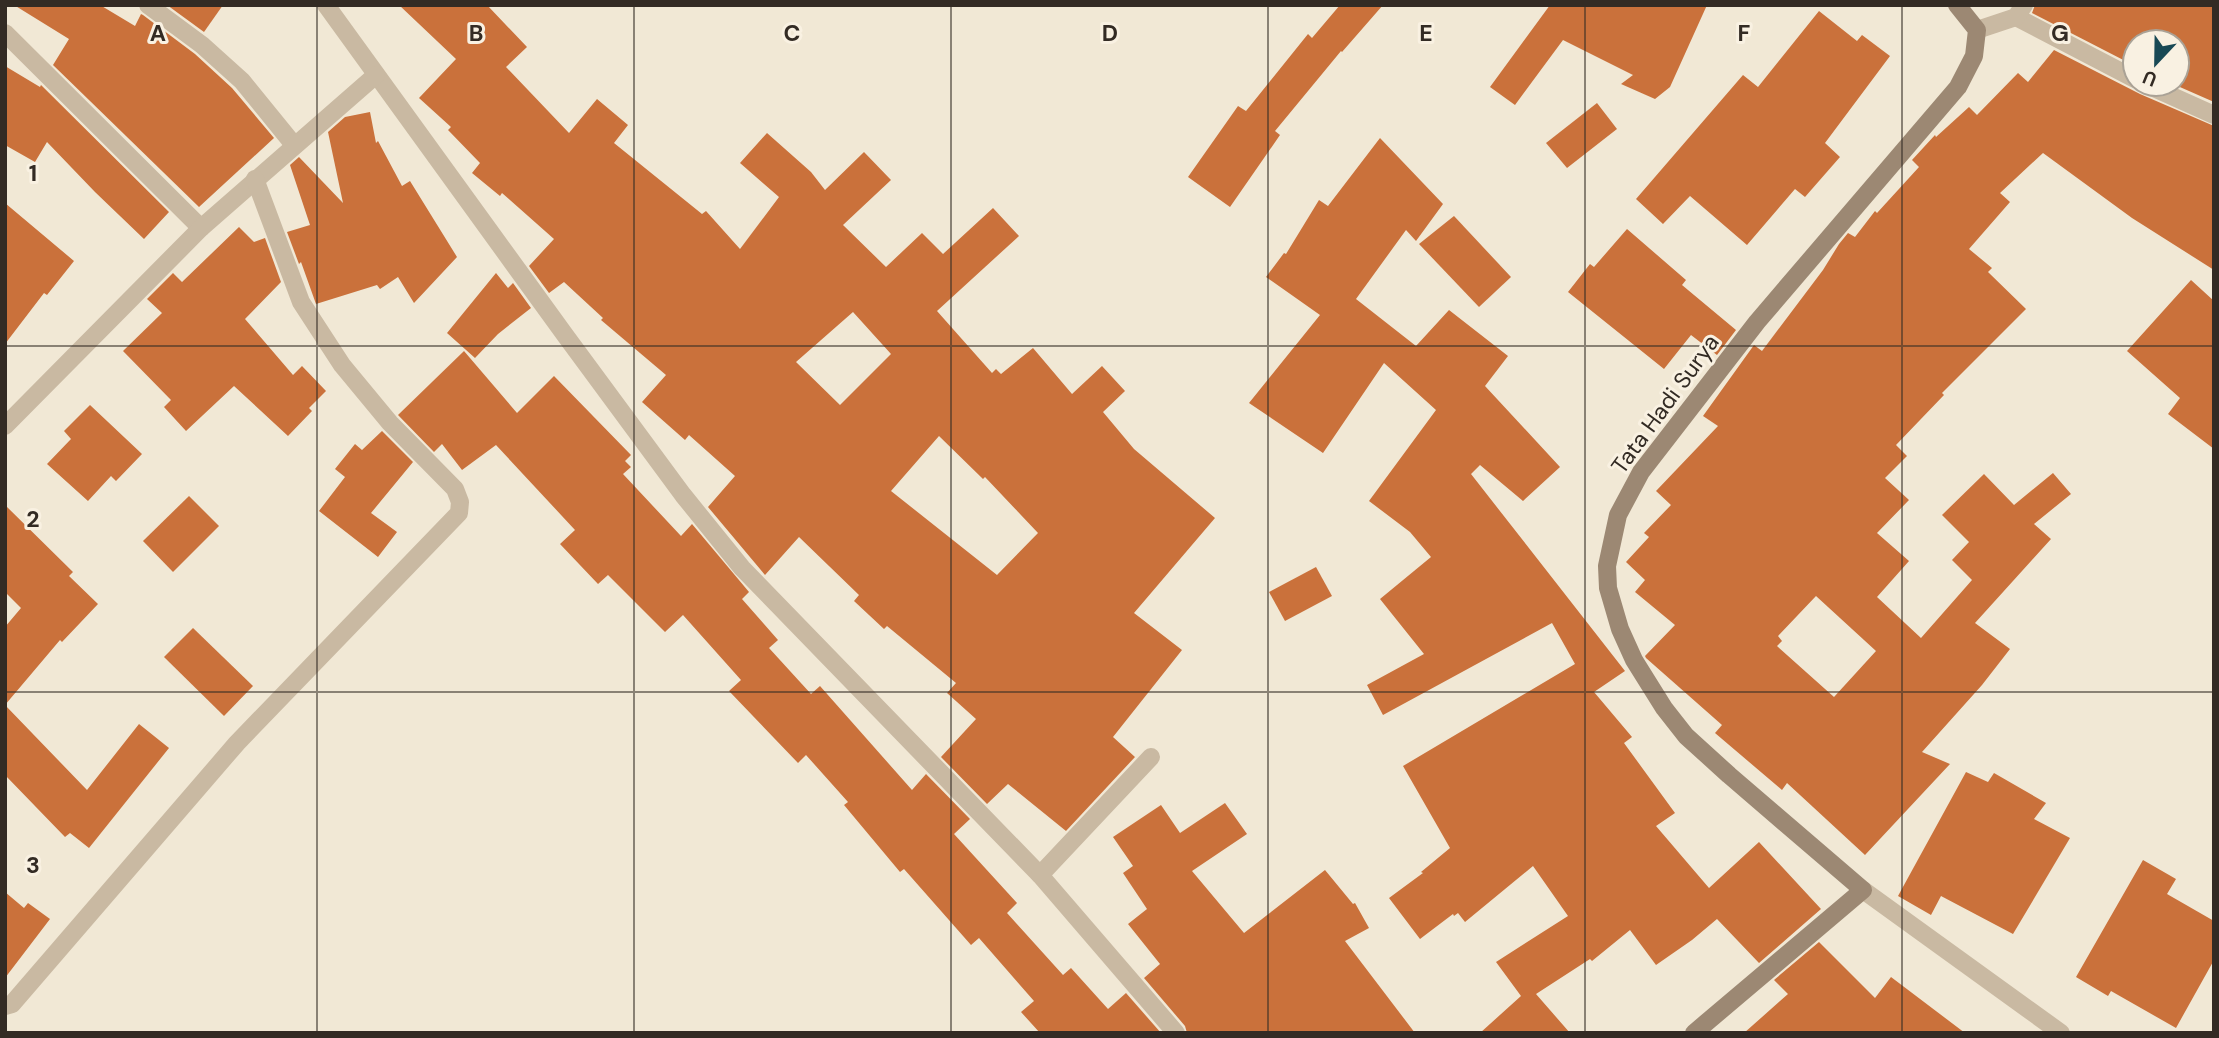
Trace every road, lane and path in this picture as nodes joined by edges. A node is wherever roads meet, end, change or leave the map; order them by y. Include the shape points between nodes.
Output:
1 (148, 5) edge
2 (326, 5) edge
3 (1957, 5) edge
4 (2020, 11) edge
5 (1977, 30) junction
6 (5, 33) edge
7 (2121, 71) edge
8 (376, 75) junction
9 (2176, 98) edge
10 (2214, 115) edge
11 (294, 145) junction
12 (255, 179) junction
13 (201, 228) junction
14 (5, 426) edge
15 (1151, 757) dead end
16 (1040, 875) junction
17 (1863, 890) junction
18 (5, 1006) edge
19 (1177, 1033) edge
20 (1694, 1033) edge
21 (2061, 1033) edge

1 - 11 street via 242,81
2 - 8 street
3 - 5 street
4 - 5 street
4 - 7 street
5 - 17 street, Tata Hadi Surya via 1973,56 1958,87 1757,323 1641,472 1618,515 1607,566 1608,588 1634,660 1686,736
6 - 13 street
8 - 11 street
8 - 16 street via 683,495 742,568
9 - 10 street
11 - 12 street
12 - 13 street
12 - 18 street via 301,302 342,365 390,423 455,489 458,513 237,743 12,1004
13 - 14 street
15 - 16 street
16 - 19 street
17 - 20 street
17 - 21 street

